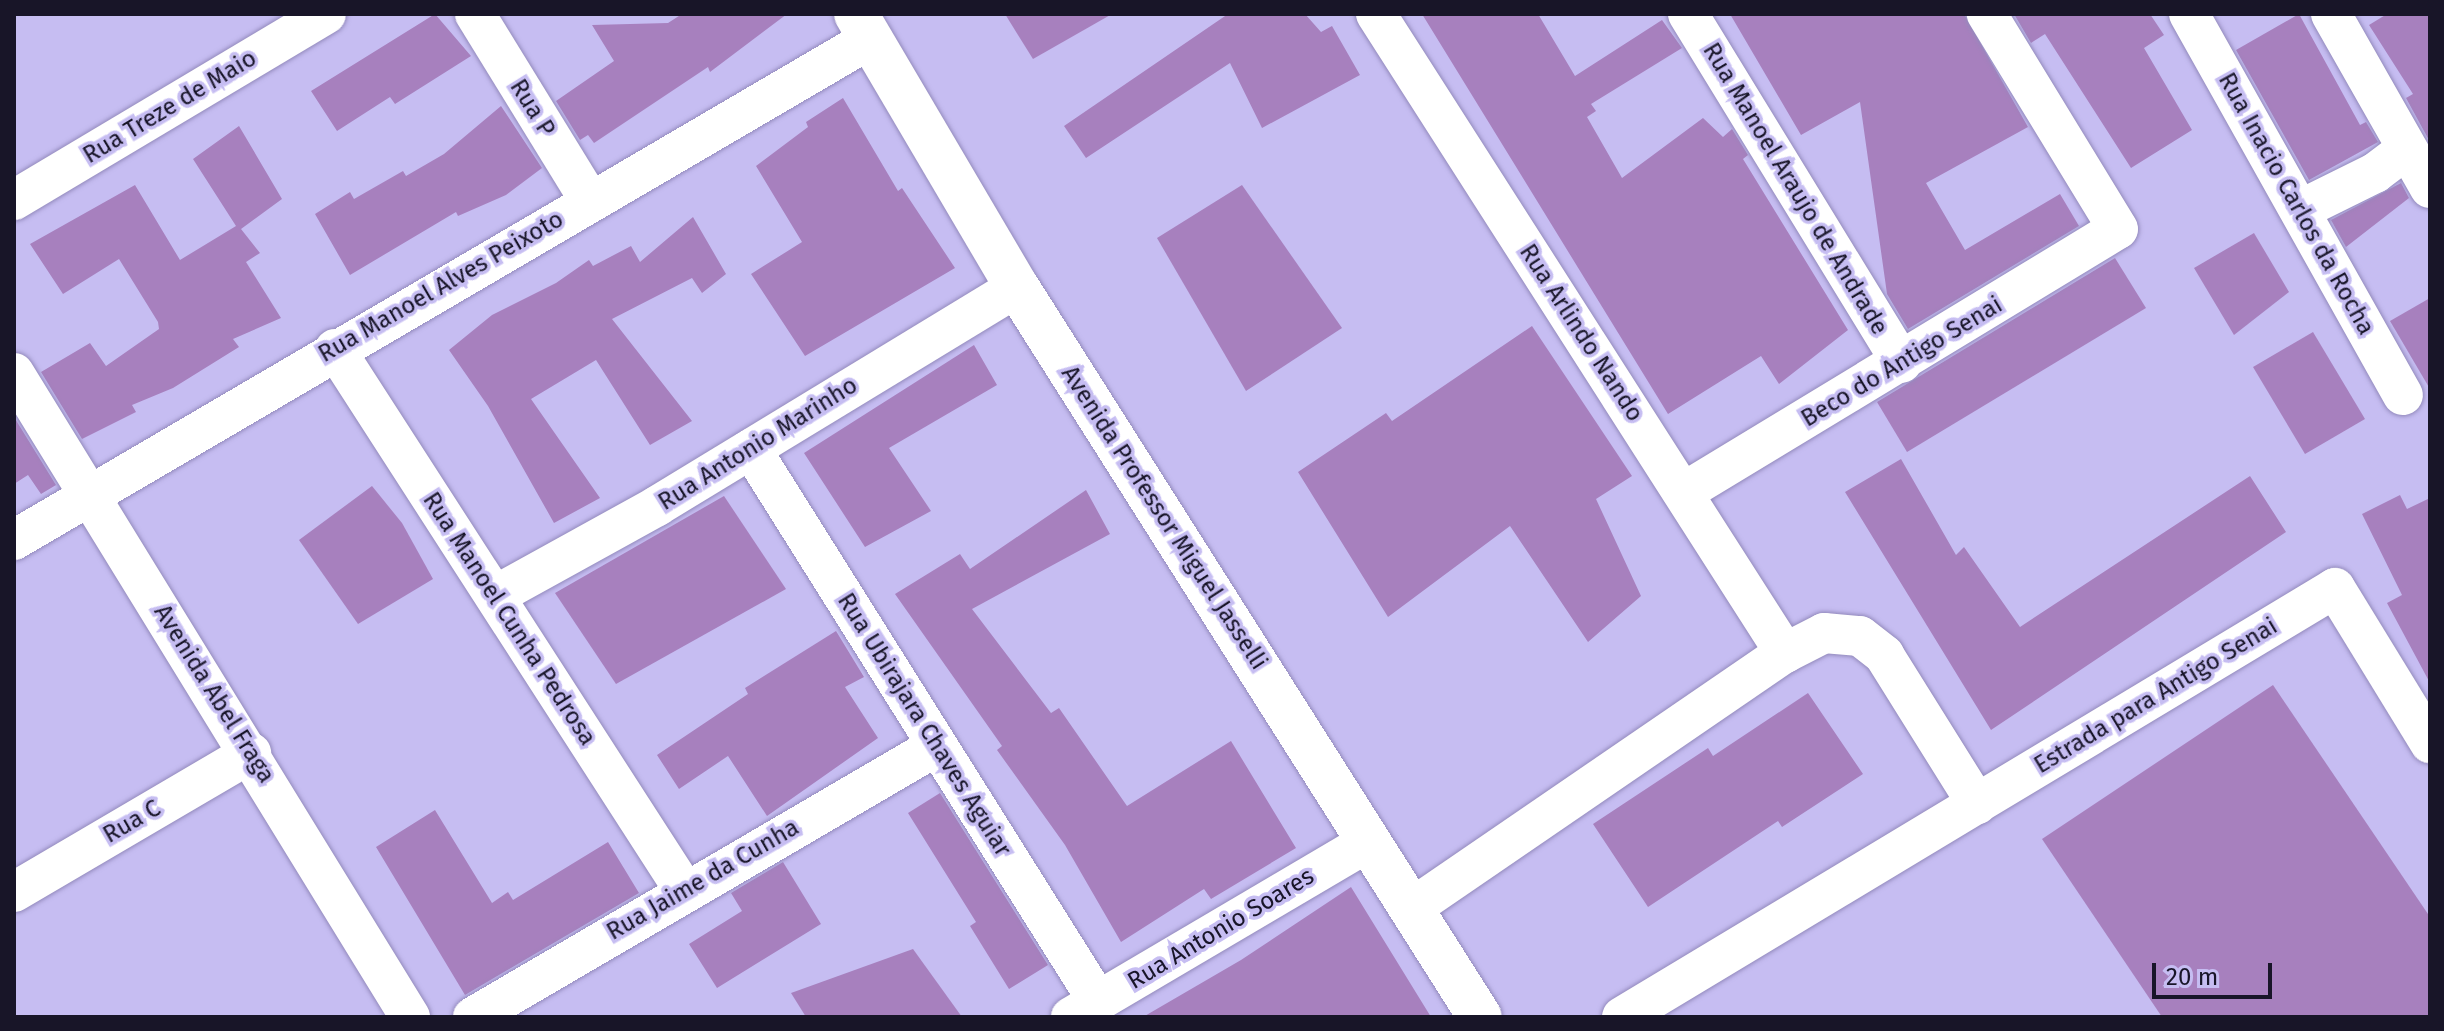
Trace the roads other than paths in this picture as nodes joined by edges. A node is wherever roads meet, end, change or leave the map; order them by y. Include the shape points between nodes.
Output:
1 (326, 14) edge
2 (475, 14) edge
3 (1376, 14) edge
4 (1688, 14) edge
5 (1987, 14) edge
6 (2189, 14) edge
7 (2343, 20) edge
8 (863, 26) edge
9 (2406, 150) junction
10 (2430, 188) edge
11 (14, 200) edge
12 (590, 201) junction
13 (2300, 210) junction
14 (1017, 287) junction
15 (335, 349) junction
16 (1902, 363) junction
17 (14, 373) edge
18 (2403, 395) dead end
19 (751, 449) junction
20 (1684, 492) junction
21 (90, 495) junction
22 (14, 540) edge
23 (496, 595) junction
24 (1785, 653) junction
25 (2430, 743) edge
26 (935, 747) junction
27 (251, 753) junction
28 (1977, 804) junction
29 (1370, 841) junction
30 (684, 890) junction
31 (14, 892) edge
32 (1412, 908) junction
33 (1085, 1009) edge
34 (410, 1017) edge
35 (473, 1017) edge
36 (1480, 1017) edge
37 (1622, 1017) edge

1 - 11 street, Rua Treze de Maio
2 - 12 street, Rua P
3 - 20 street, Rua Arlindo Nando
4 - 16 street, Rua Manoel Araujo de Andrade
5 - 16 street, Beco do Antigo Senai via 2118,229
6 - 13 street, Rua Inacio Carlos da Rocha
7 - 9 street
8 - 12 street, Rua Manoel Alves Peixoto
8 - 14 street, Avenida Professor Miguel Jasselli
9 - 10 street
9 - 13 street via 2375,173
12 - 15 street, Rua Manoel Alves Peixoto
13 - 18 street, Rua Inacio Carlos da Rocha
14 - 19 street, Rua Antonio Marinho
14 - 29 street, Avenida Professor Miguel Jasselli
15 - 21 street, Rua Manoel Alves Peixoto
15 - 23 street, Rua Manoel Cunha Pedrosa
16 - 20 street, Beco do Antigo Senai
17 - 21 street, Avenida Abel Fraga
19 - 23 street, Rua Antonio Marinho
19 - 26 street, Rua Ubirajara Chaves Aguiar
20 - 24 street, Rua Arlindo Nando
21 - 22 street, Rua Manoel Alves Peixoto
21 - 27 street, Avenida Abel Fraga
23 - 30 street, Rua Manoel Cunha Pedrosa
24 - 28 street via 1824,633 1860,636 1884,655
24 - 32 street
25 - 28 street, Estrada para Antigo Senai via 2335,588
26 - 30 street, Rua Jaime da Cunha
26 - 33 street, Rua Ubirajara Chaves Aguiar
27 - 31 street, Rua C
27 - 34 street, Avenida Abel Fraga
28 - 37 street, Estrada para Antigo Senai
29 - 32 street, Avenida Professor Miguel Jasselli
29 - 33 street, Rua Antonio Soares
30 - 35 street, Rua Jaime da Cunha
32 - 36 street, Avenida Professor Miguel Jasselli

